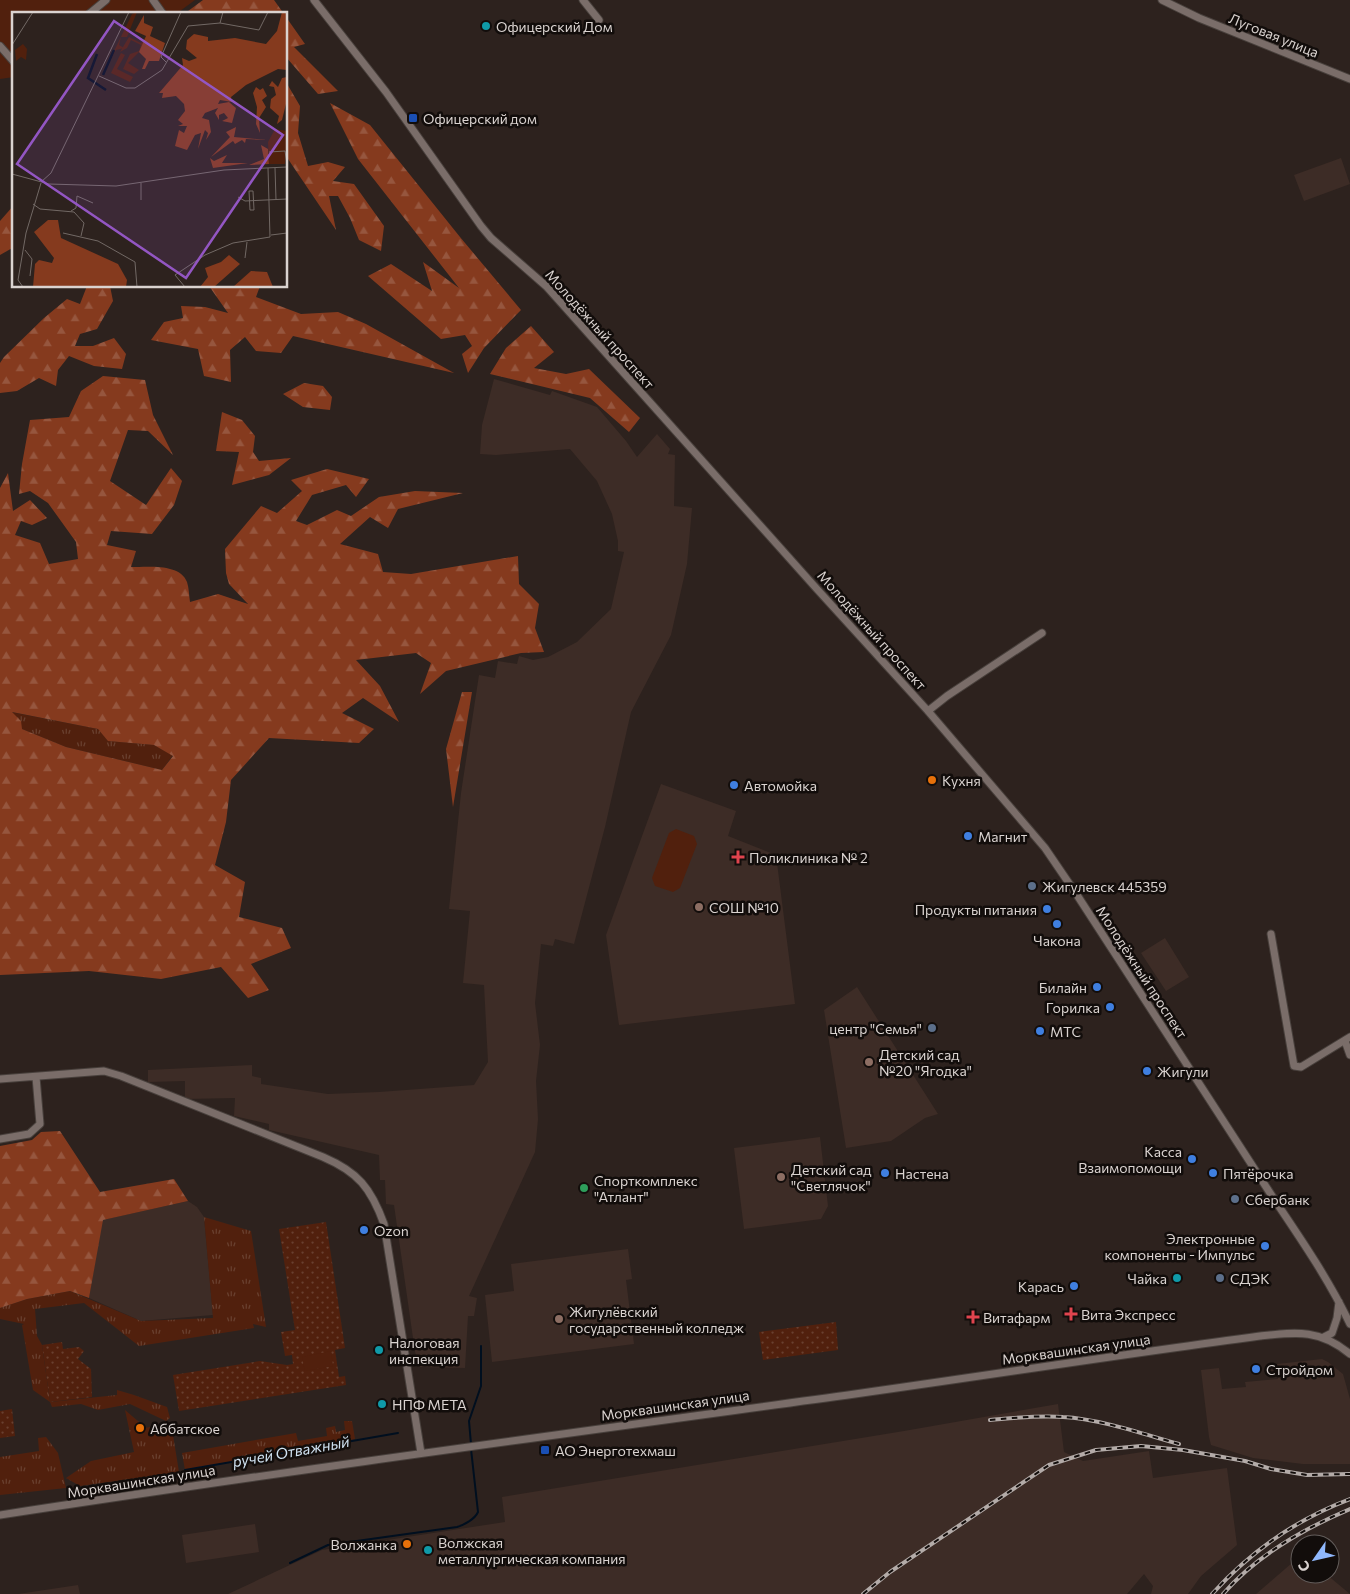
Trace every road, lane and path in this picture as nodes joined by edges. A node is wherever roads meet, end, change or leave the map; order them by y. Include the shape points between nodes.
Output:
1 (106, 0) edge
2 (153, 0) edge
3 (314, 0) edge
4 (583, 0) edge
5 (1162, 0) edge
6 (91, 12) edge
7 (162, 12) edge
8 (599, 20) dead end
9 (0, 46) edge
10 (12, 60) edge
11 (1350, 79) edge
12 (1042, 633) dead end
13 (928, 711) junction
14 (1271, 934) dead end
15 (1347, 1039) edge
16 (1350, 1055) edge
17 (36, 1077) junction
18 (0, 1079) edge
19 (0, 1139) edge
20 (1339, 1302) junction
21 (1350, 1324) edge
22 (1324, 1337) junction
23 (1350, 1354) edge
24 (421, 1453) junction
25 (0, 1515) edge

1 - 6 street
2 - 7 street
3 - 13 street, Молодёжный проспект via 386,92 491,238 551,291
4 - 8 street
5 - 11 street, Луговая улица
9 - 10 street
12 - 13 street
13 - 20 street, Молодёжный проспект via 1055,861 1306,1246
14 - 15 street via 1294,1066 1301,1067
15 - 16 street
17 - 18 street
17 - 19 street via 40,1124 30,1134
17 - 24 street via 104,1071 121,1076 342,1165 363,1182 384,1224
20 - 21 street, Молодёжный проспект
20 - 22 street via 1332,1333
22 - 23 street, Морквашинская улица
22 - 24 street, Морквашинская улица via 1286,1333 1260,1336
24 - 25 street, Морквашинская улица

